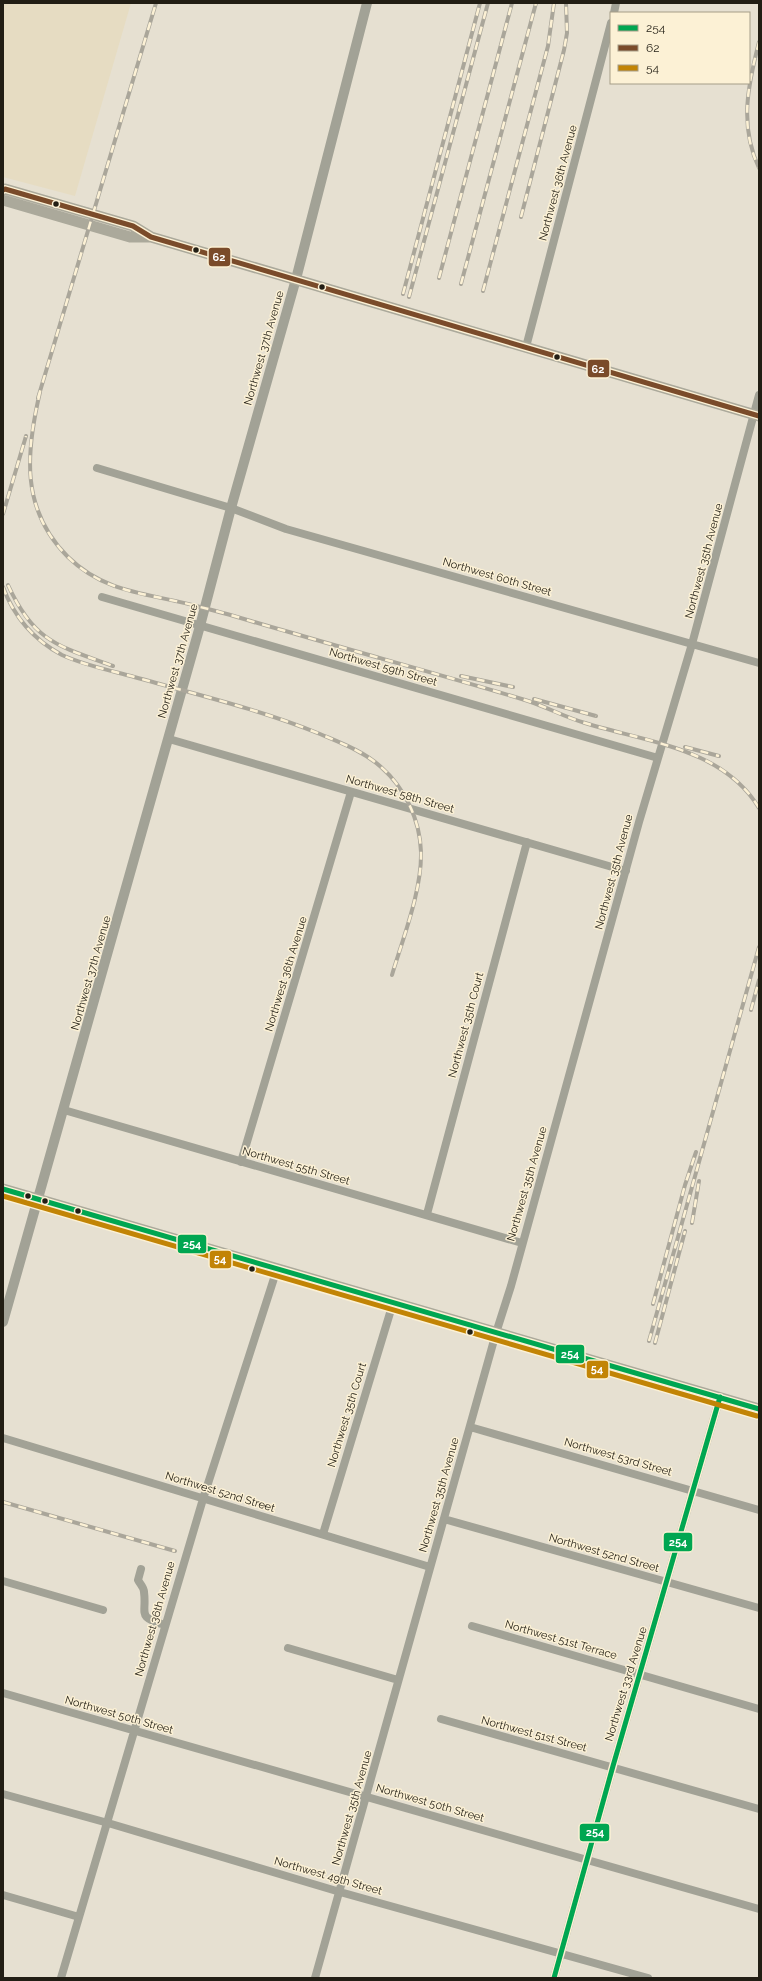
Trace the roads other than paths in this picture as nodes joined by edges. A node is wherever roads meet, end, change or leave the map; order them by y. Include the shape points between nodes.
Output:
1 (367, 3) edge
2 (610, 27) edge
3 (3, 190) edge
4 (3, 200) edge
5 (91, 220) junction
6 (296, 279) junction
7 (526, 347) junction
8 (759, 395) edge
9 (756, 415) edge
10 (97, 468) dead end
11 (231, 508) junction
12 (102, 597) dead end
13 (200, 626) junction
14 (692, 644) junction
15 (759, 663) edge
16 (169, 739) junction
17 (658, 758) junction
18 (351, 792) junction
19 (527, 842) junction
20 (626, 871) junction
21 (64, 1110) junction
22 (241, 1162) junction
23 (3, 1189) edge
24 (38, 1199) junction
25 (427, 1214) junction
26 (522, 1242) junction
27 (277, 1269) junction
28 (393, 1303) junction
29 (3, 1322) edge
30 (496, 1333) junction
31 (720, 1397) junction
32 (759, 1409) edge
33 (470, 1427) junction
34 (3, 1438) edge
35 (693, 1490) junction
36 (202, 1499) junction
37 (759, 1510) edge
38 (444, 1519) junction
39 (323, 1534) junction
40 (430, 1567) junction
41 (141, 1569) dead end
42 (3, 1581) edge
43 (668, 1583) junction
44 (759, 1608) edge
45 (104, 1610) dead end
46 (165, 1625) junction
47 (472, 1626) dead end
48 (288, 1648) dead end
49 (640, 1674) junction
50 (398, 1680) junction
51 (3, 1693) edge
52 (759, 1709) edge
53 (441, 1719) dead end
54 (134, 1731) junction
55 (613, 1766) junction
56 (3, 1794) edge
57 (367, 1797) junction
58 (759, 1809) edge
59 (108, 1822) junction
60 (587, 1860) junction
61 (340, 1892) junction
62 (3, 1895) edge
63 (759, 1909) edge
64 (79, 1917) junction
65 (562, 1953) junction
66 (62, 1978) edge
67 (315, 1978) edge
68 (554, 1978) edge
69 (648, 1978) edge

1 - 6 street, Northwest 37th Avenue
2 - 7 street, Northwest 36th Avenue
3 - 5 main road
4 - 5 main road
5 - 6 main road via 130,237 151,237
6 - 7 main road
6 - 11 street, Northwest 37th Avenue
7 - 9 main road
8 - 9 street, Northwest 35th Avenue
9 - 14 street, Northwest 35th Avenue
10 - 11 street, Northwest 60th Street
11 - 13 street, Northwest 37th Avenue
11 - 14 street, Northwest 60th Street via 286,528
12 - 13 street, Northwest 59th Street
13 - 16 street, Northwest 37th Avenue
13 - 17 street, Northwest 59th Street
14 - 15 street, Northwest 60th Street
14 - 17 street, Northwest 35th Avenue
16 - 18 street, Northwest 58th Street
16 - 21 street, Northwest 37th Avenue
17 - 20 street, Northwest 35th Avenue
18 - 19 street, Northwest 58th Street
18 - 22 street, Northwest 36th Avenue
19 - 20 street, Northwest 58th Street
19 - 25 street, Northwest 35th Court
20 - 26 street, Northwest 35th Avenue
21 - 22 street, Northwest 55th Street
21 - 24 street, Northwest 37th Avenue
22 - 25 street, Northwest 55th Street
23 - 24 main road
24 - 27 main road
24 - 29 street, Northwest 37th Avenue
25 - 26 street, Northwest 55th Street
26 - 30 street, Northwest 35th Avenue
27 - 28 main road
27 - 36 street, Northwest 36th Avenue
28 - 30 main road
28 - 39 street, Northwest 35th Court
30 - 31 main road
30 - 33 street, Northwest 35th Avenue
31 - 32 main road
31 - 35 street, Northwest 33rd Avenue
33 - 35 street, Northwest 53rd Street
33 - 38 street, Northwest 35th Avenue
34 - 36 street, Northwest 52nd Street
35 - 37 street, Northwest 53rd Street
35 - 43 street, Northwest 33rd Avenue
36 - 39 street, Northwest 52nd Street
36 - 46 street, Northwest 36th Avenue
38 - 40 street, Northwest 35th Avenue
38 - 43 street, Northwest 52nd Street
39 - 40 street, Northwest 52nd Street
40 - 50 street, Northwest 35th Avenue
41 - 46 street via 138,1580 144,1592 143,1610 149,1619
42 - 45 street
43 - 44 street, Northwest 52nd Street
43 - 49 street, Northwest 33rd Avenue
46 - 54 street, Northwest 36th Avenue
47 - 49 street, Northwest 51st Terrace
48 - 50 street
49 - 52 street, Northwest 51st Terrace
49 - 55 street, Northwest 33rd Avenue
50 - 57 street, Northwest 35th Avenue
51 - 54 street, Northwest 50th Street
53 - 55 street, Northwest 51st Street
54 - 57 street, Northwest 50th Street
54 - 59 street, Northwest 36th Avenue
55 - 58 street, Northwest 51st Street
55 - 60 street, Northwest 33rd Avenue
56 - 59 street, Northwest 49th Street
57 - 60 street, Northwest 50th Street
57 - 61 street, Northwest 35th Avenue
59 - 61 street, Northwest 49th Street
59 - 64 street, Northwest 36th Avenue
60 - 63 street, Northwest 50th Street
60 - 65 street, Northwest 33rd Avenue
61 - 65 street, Northwest 49th Street
61 - 67 street, Northwest 35th Avenue
62 - 64 street
64 - 66 street, Northwest 36th Avenue
65 - 68 street, Northwest 33rd Avenue
65 - 69 street, Northwest 49th Street

